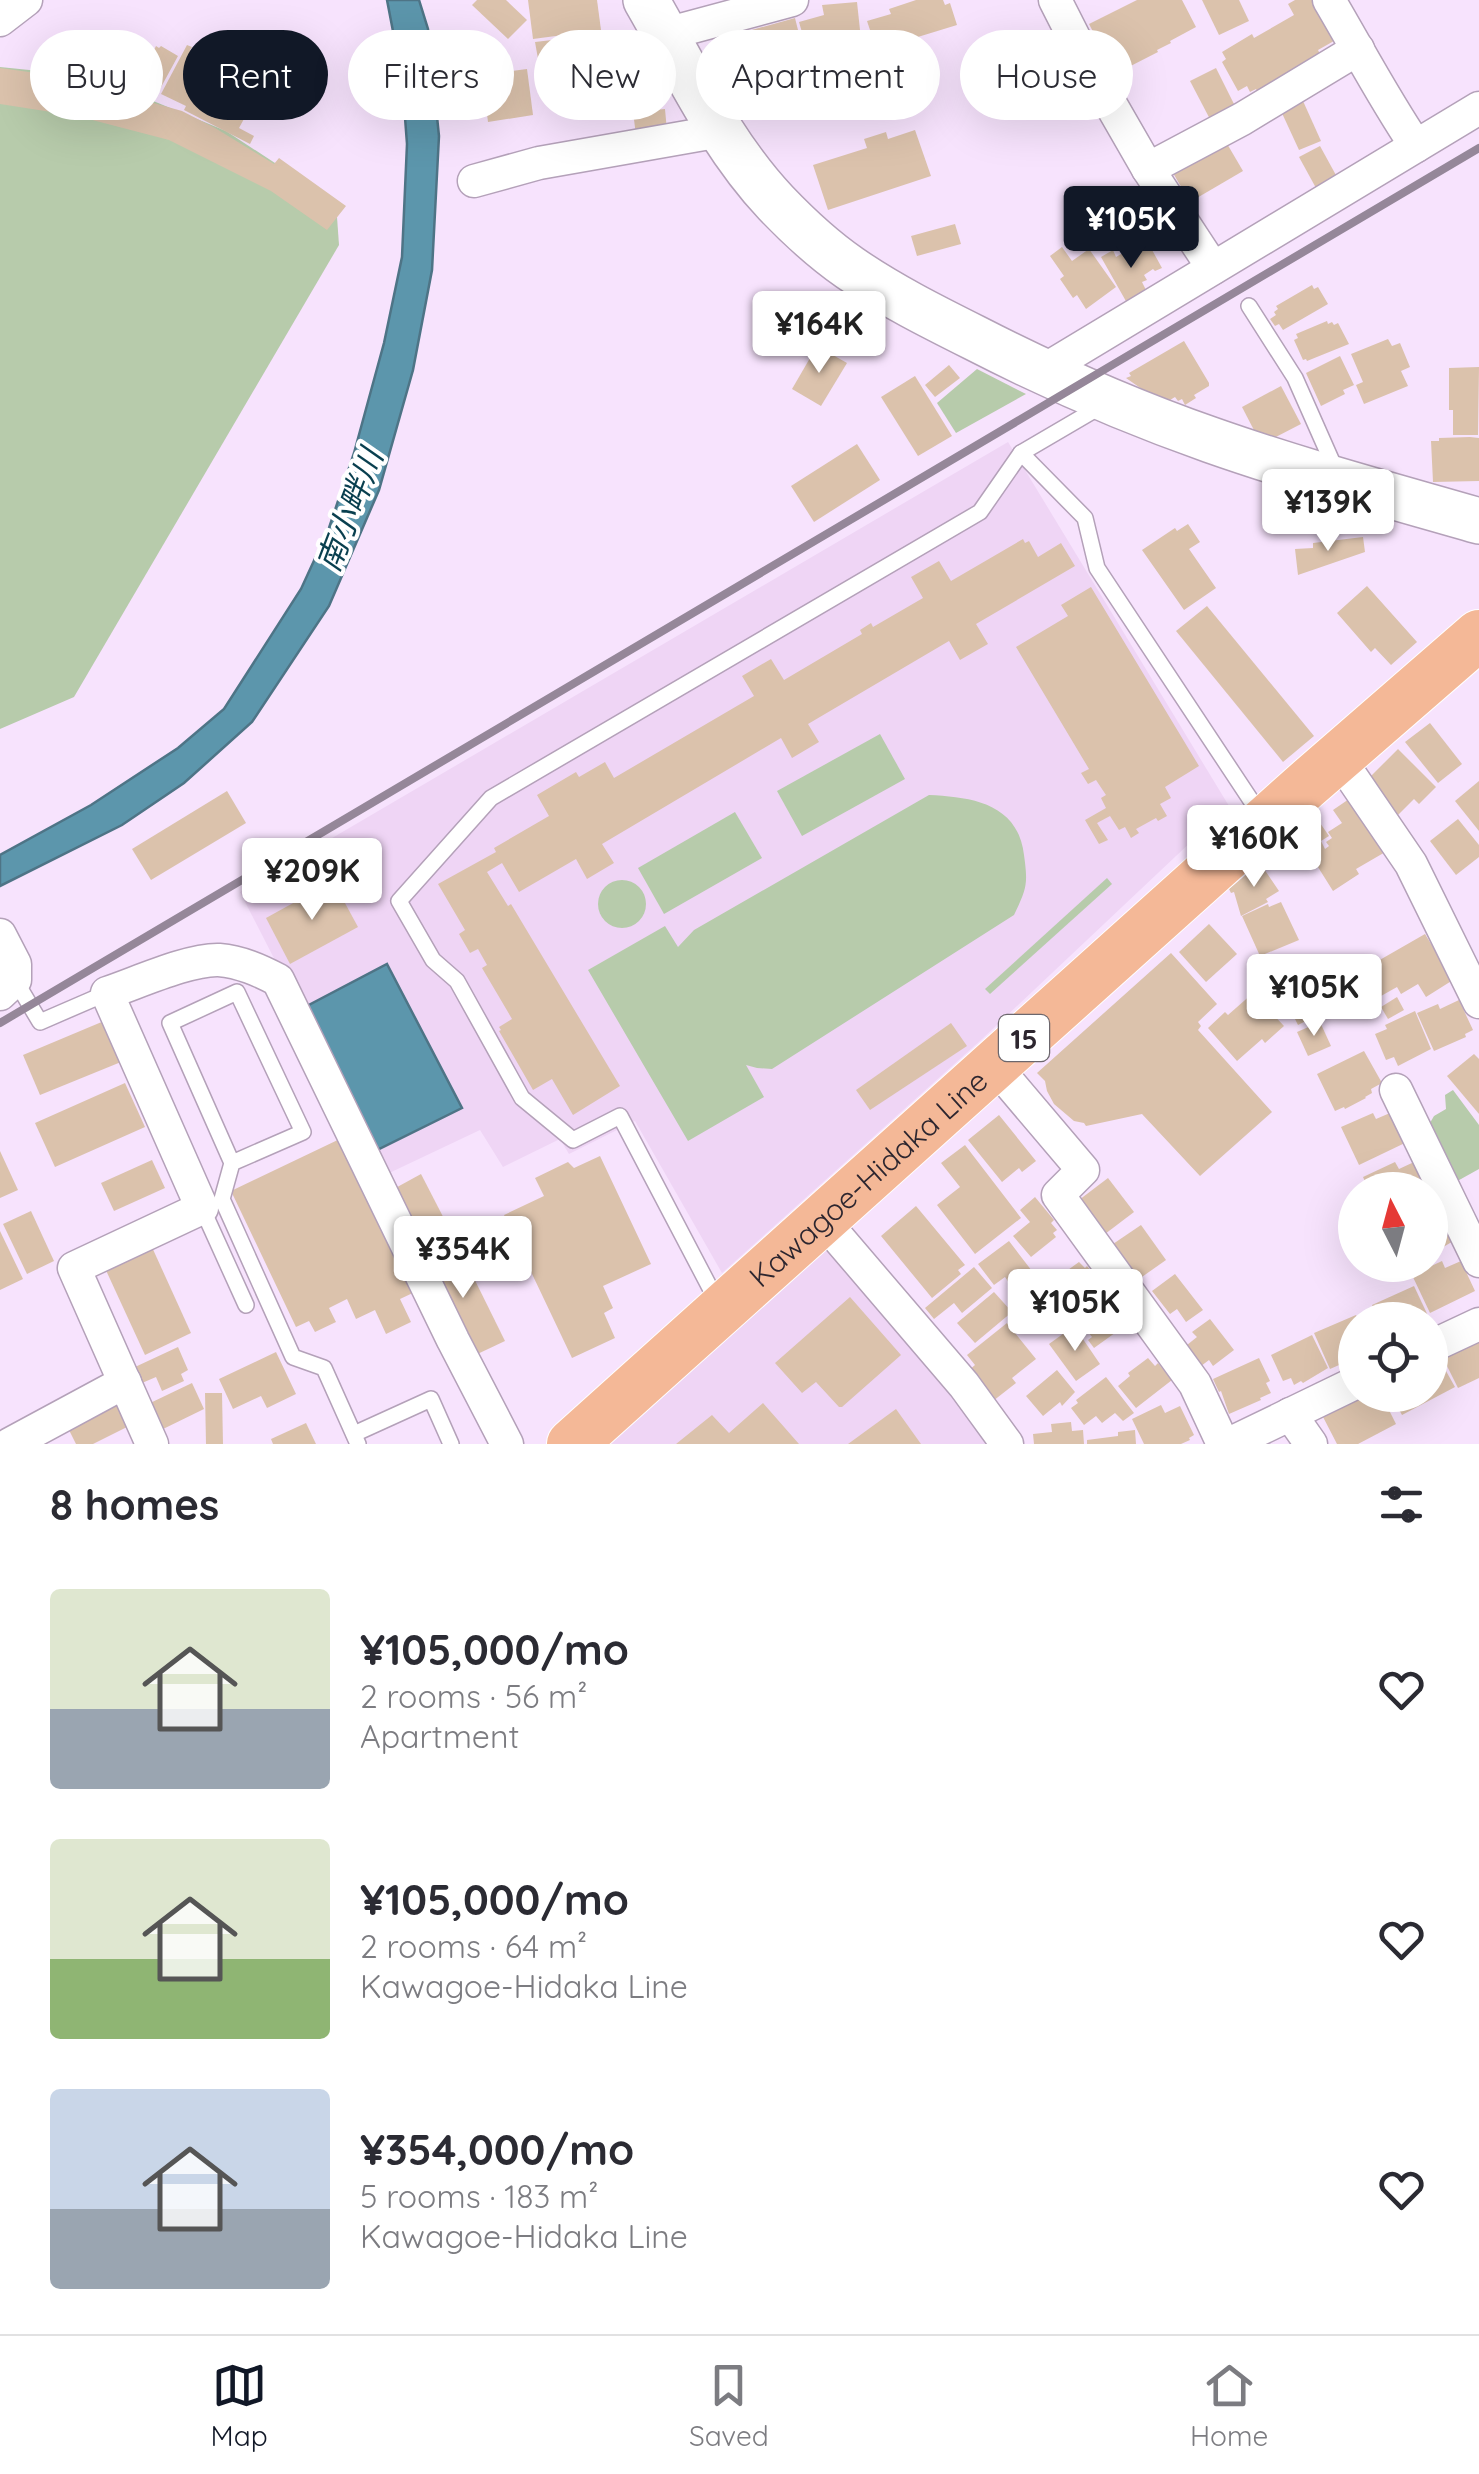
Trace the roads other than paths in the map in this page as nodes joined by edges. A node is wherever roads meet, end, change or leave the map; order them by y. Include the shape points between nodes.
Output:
1 (26, 0) edge
2 (1055, 0) edge
3 (1329, 0) edge
4 (781, 1) edge
5 (656, 17) edge
6 (0, 20) edge
7 (1358, 49) junction
8 (1479, 108) edge
9 (721, 131) junction
10 (1416, 146) junction
11 (1148, 169) junction
12 (474, 181) dead end
13 (1214, 268) junction
14 (1249, 306) dead end
15 (1041, 372) junction
16 (1111, 400) junction
17 (1021, 454) junction
18 (1340, 481) junction
19 (1479, 521) edge
20 (1479, 635) edge
21 (1338, 758) junction
22 (1265, 822) junction
23 (0, 935) edge
24 (7, 987) edge
25 (107, 993) junction
26 (1479, 1002) edge
27 (994, 1065) junction
28 (1396, 1090) dead end
29 (232, 1163) junction
30 (202, 1208) junction
31 (822, 1220) junction
32 (1479, 1262) edge
33 (246, 1305) dead end
34 (722, 1310) junction
35 (1479, 1324) edge
36 (1448, 1339) edge
37 (125, 1382) junction
38 (1338, 1391) edge
39 (1290, 1414) junction
40 (356, 1439) edge
41 (10, 1444) edge
42 (152, 1444) edge
43 (450, 1444) edge
44 (507, 1444) edge
45 (572, 1444) edge
46 (1007, 1444) edge
47 (1226, 1444) edge
48 (1311, 1444) edge

1 - 6 street
2 - 11 street
3 - 7 street
4 - 5 street
5 - 9 street
7 - 10 street
7 - 11 street
8 - 10 street
9 - 12 street
9 - 15 street via 772,199 849,268
10 - 13 street
11 - 13 street
13 - 15 street
14 - 18 lane via 1295,378
15 - 16 street
16 - 17 lane
16 - 18 street via 1209,440
17 - 22 lane via 1085,518 1097,568
17 - 34 lane via 980,512 491,798 400,901 433,960 456,981 522,1098 573,1140 620,1116
18 - 19 street
20 - 21 main road, Kawagoe-Hidaka Line / 15
21 - 22 main road, Kawagoe-Hidaka Line / 15
21 - 26 street via 1412,864
22 - 27 main road, Kawagoe-Hidaka Line / 15
23 - 24 street via 15,964
24 - 25 lane via 40,1022
25 - 30 street
25 - 44 street via 218,960 278,980
27 - 31 main road, Kawagoe-Hidaka Line / 15
27 - 47 street via 1084,1170 1058,1194 1195,1384
28 - 32 street
29 - 29 lane via 170,1024 237,992 303,1132
29 - 40 lane via 222,1199 245,1252 293,1357 324,1368
30 - 33 lane
30 - 37 street via 74,1268
31 - 34 main road, Kawagoe-Hidaka Line / 15
31 - 46 street
34 - 45 main road, Kawagoe-Hidaka Line / 15
35 - 36 street
37 - 41 street
37 - 42 street
38 - 39 street
39 - 47 street
39 - 48 street
40 - 43 lane via 431,1399

